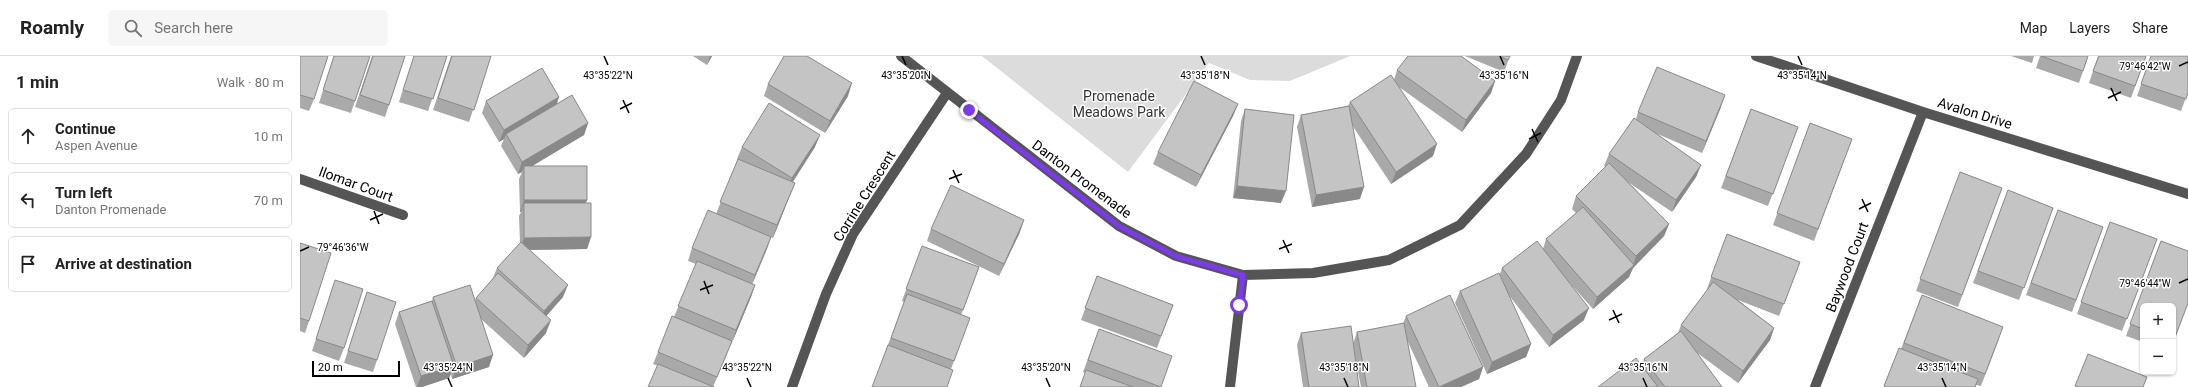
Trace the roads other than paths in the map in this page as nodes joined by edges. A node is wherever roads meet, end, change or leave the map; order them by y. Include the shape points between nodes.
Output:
1 (901, 56) edge
2 (1577, 56) edge
3 (1756, 56) edge
4 (947, 93) junction
5 (1923, 112) junction
6 (300, 179) edge
7 (2188, 194) edge
8 (403, 216) dead end
9 (1243, 275) junction
10 (792, 387) edge
11 (1230, 387) edge
12 (1815, 387) edge

1 - 4 street, Danton Promenade
2 - 9 street, Danton Promenade via 1561,100 1526,154 1460,225 1389,260 1313,273
3 - 5 street, Avalon Drive
4 - 9 street, Danton Promenade via 1119,226 1176,256
4 - 10 street, Corrine Crescent via 854,234 826,294
5 - 7 street, Avalon Drive
5 - 12 street, Baywood Court
6 - 8 street, Ilomar Court
9 - 11 street

